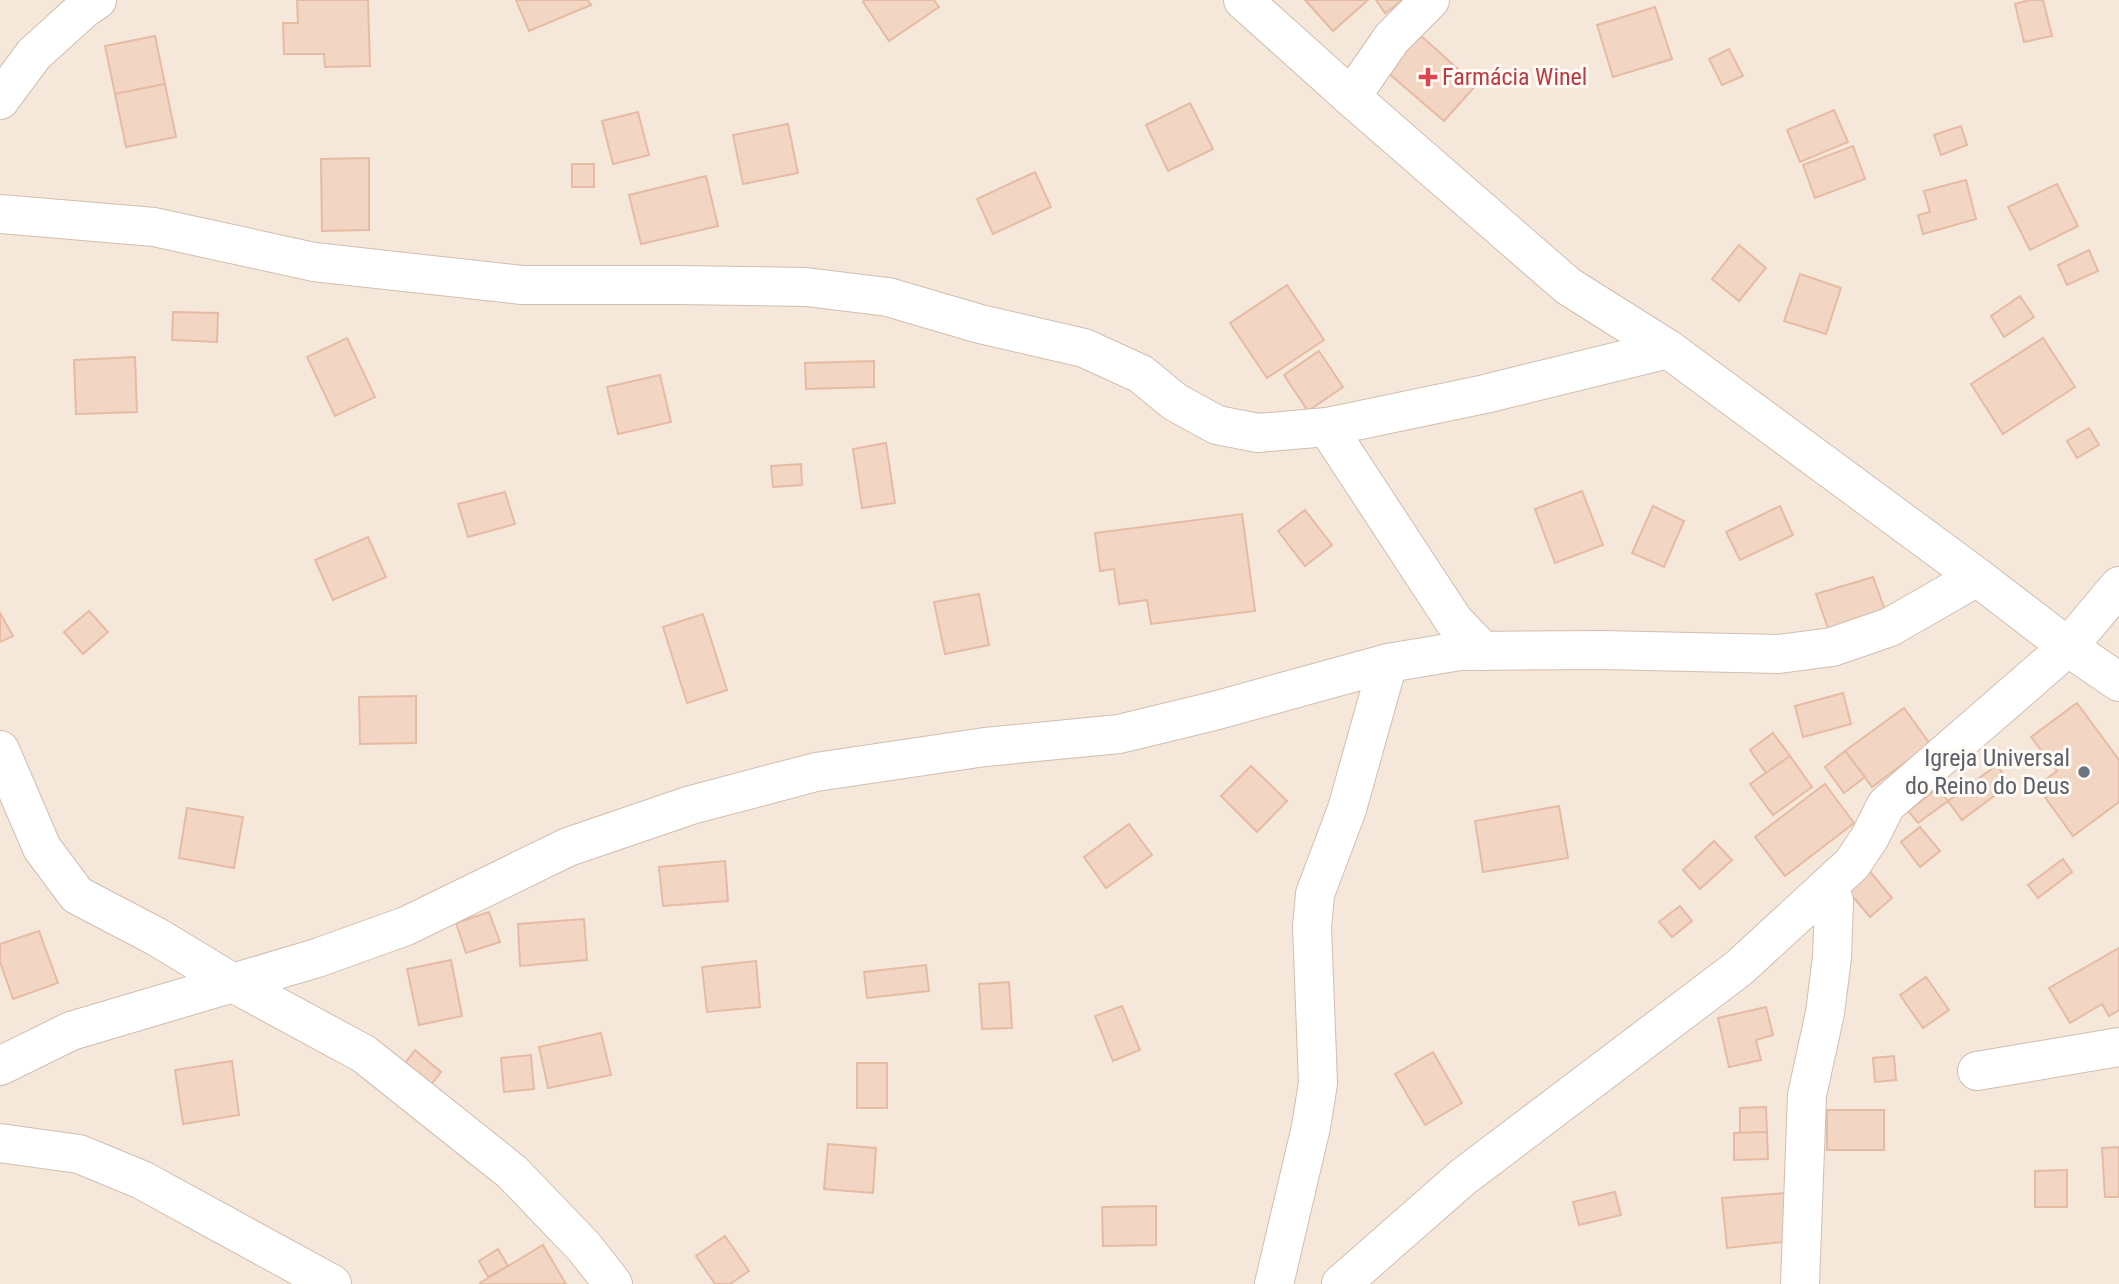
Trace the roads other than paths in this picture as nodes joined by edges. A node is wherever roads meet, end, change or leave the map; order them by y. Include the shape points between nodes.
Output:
1 (97, 0) edge
2 (1243, 0) edge
3 (1430, 0) edge
4 (1351, 97) junction
5 (0, 100) edge
6 (0, 214) edge
7 (1668, 349) junction
8 (1327, 427) junction
9 (1977, 576) junction
10 (2119, 586) edge
11 (2068, 647) junction
12 (1483, 651) junction
13 (1388, 663) junction
14 (2119, 682) edge
15 (7, 767) edge
16 (0, 821) edge
17 (1829, 885) junction
18 (233, 983) junction
19 (2119, 1047) edge
20 (0, 1066) edge
21 (1977, 1071) dead end
22 (0, 1143) edge
23 (332, 1284) edge
24 (613, 1284) edge
25 (1274, 1284) edge
26 (1341, 1284) edge
27 (1800, 1284) edge

1 - 5 street via 34,54
2 - 4 street
3 - 4 street via 1392,38
4 - 7 street via 1568,286
6 - 8 street via 154,227 314,262 522,285 806,287 888,297 1084,348 1141,374 1175,402 1217,425 1258,433
7 - 8 street
7 - 9 street
8 - 12 street via 1454,621
9 - 11 street
9 - 12 street via 1890,627 1832,647 1779,654
10 - 11 street
11 - 14 street
11 - 17 street via 1886,806 1852,864
12 - 13 street
13 - 18 street via 1119,734 985,747 816,772 691,806 568,847 406,926
13 - 25 street via 1347,809 1315,894 1312,927 1318,1083
15 - 16 street
15 - 18 street via 41,848 77,895
17 - 26 street via 1738,968 1463,1177
17 - 27 street via 1834,901 1832,957 1807,1096
18 - 20 street via 71,1031
18 - 24 street via 364,1054 512,1172
19 - 21 street
22 - 23 street via 79,1154 142,1180

